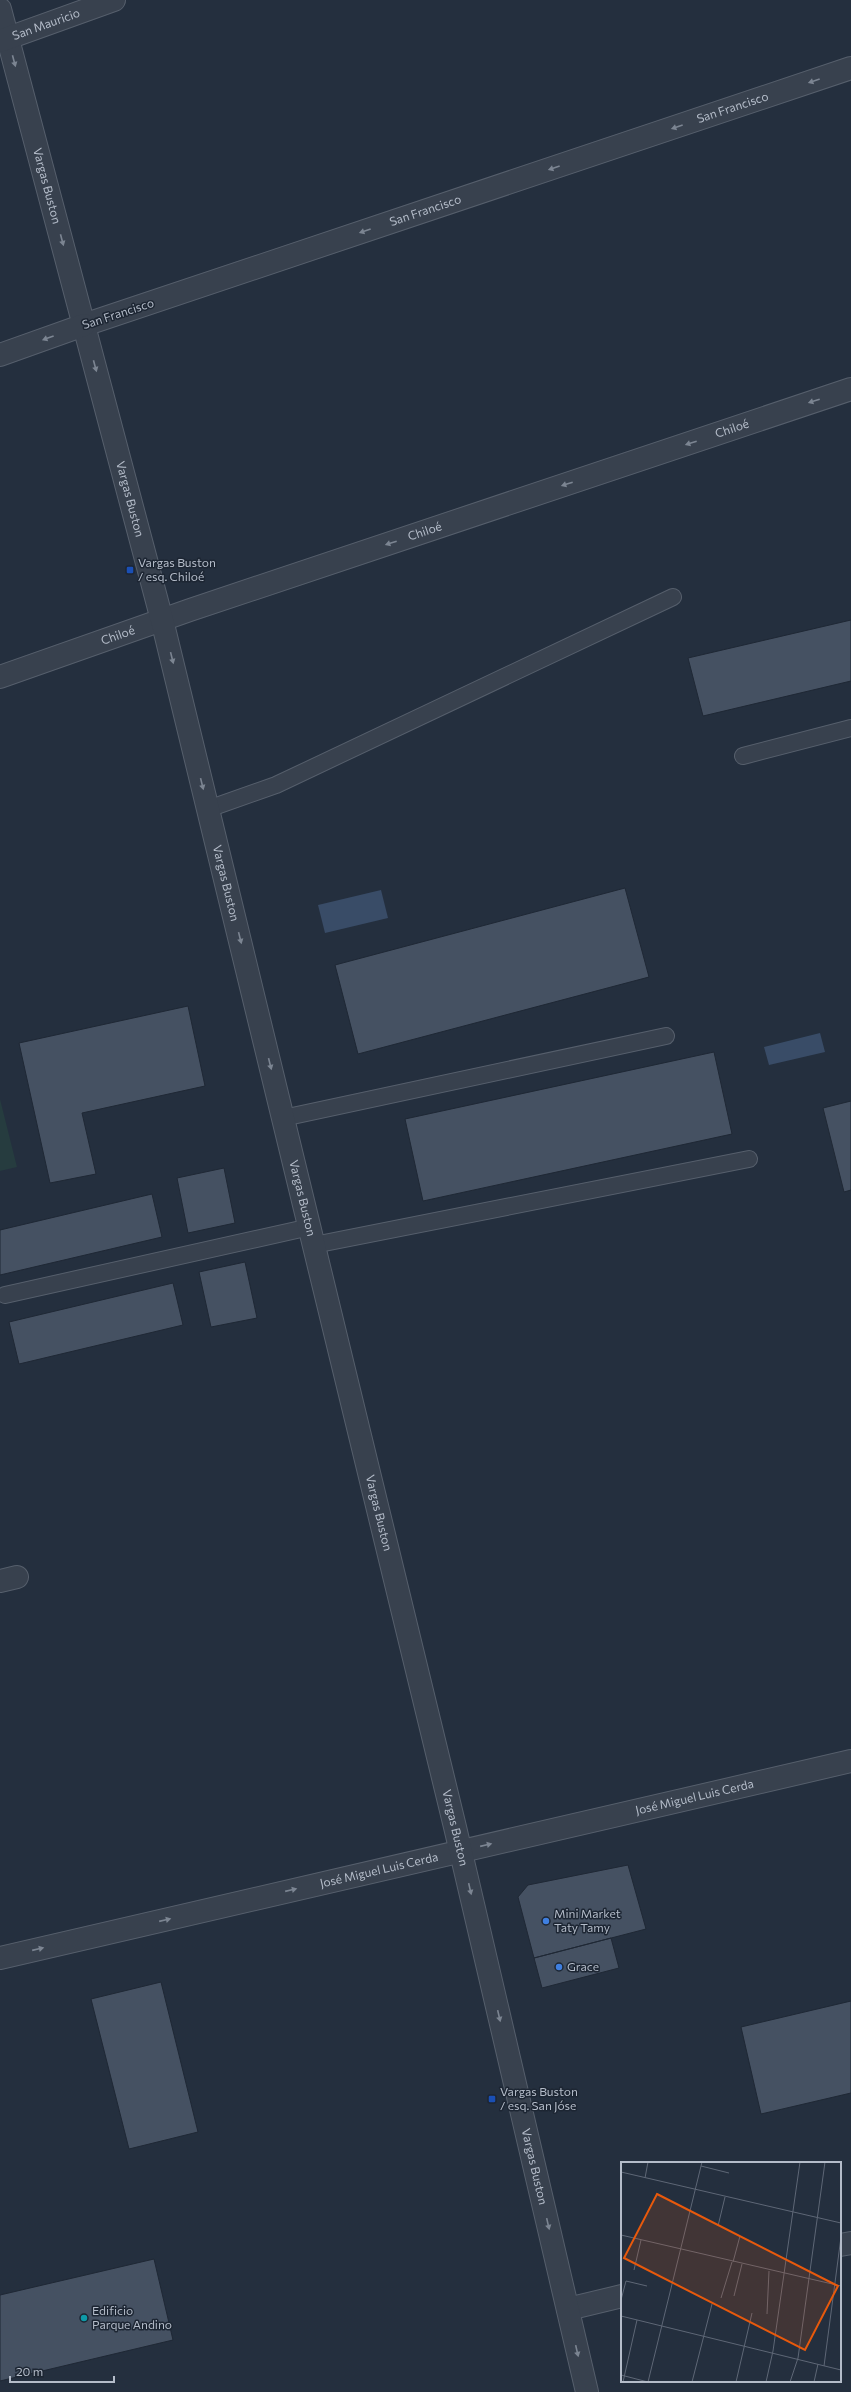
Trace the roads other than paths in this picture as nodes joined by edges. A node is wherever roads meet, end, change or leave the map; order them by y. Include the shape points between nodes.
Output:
1 (114, 0) edge
2 (0, 9) edge
3 (4, 39) edge
4 (851, 68) edge
5 (84, 325) junction
6 (0, 355) edge
7 (851, 389) edge
8 (673, 597) dead end
9 (162, 620) junction
10 (0, 677) edge
11 (851, 728) edge
12 (743, 756) dead end
13 (208, 809) junction
14 (666, 1036) dead end
15 (283, 1118) junction
16 (749, 1159) dead end
17 (312, 1236) junction
18 (4, 1295) dead end
19 (851, 1761) edge
20 (461, 1851) junction
21 (0, 1958) edge
22 (851, 2243) edge
23 (841, 2246) edge
24 (621, 2296) edge
25 (568, 2309) junction
26 (587, 2392) edge

1 - 3 street, San Mauricio
2 - 3 street, Vargas Buston
3 -> 5 street, Vargas Buston
4 -> 5 street, San Francisco
5 -> 6 street, San Francisco
5 -> 9 street, Vargas Buston
7 -> 9 street, Chiloé
8 - 13 lane via 276,785
9 - 10 street, Chiloé
9 -> 13 street, Vargas Buston
11 - 12 lane
13 -> 15 street, Vargas Buston
14 - 15 lane
15 - 17 street, Vargas Buston
16 - 17 lane
17 - 18 lane
17 - 20 street, Vargas Buston
20 -> 19 street, José Miguel Luis Cerda
21 -> 20 street, José Miguel Luis Cerda
20 -> 25 street, Vargas Buston
22 - 23 street
24 - 25 street
25 -> 26 street, Vargas Buston

